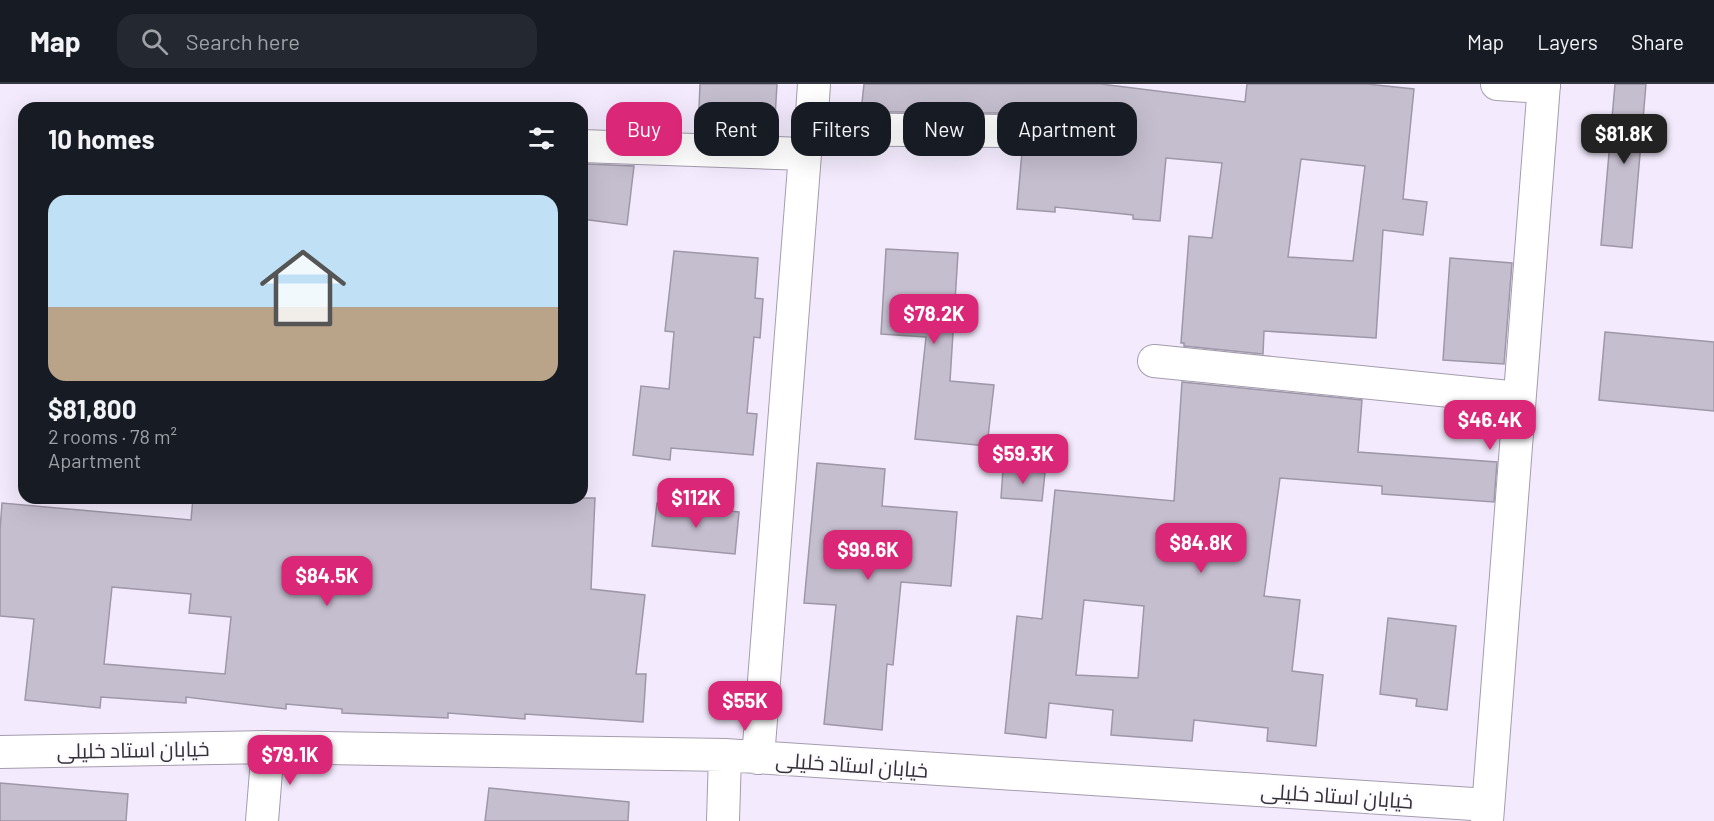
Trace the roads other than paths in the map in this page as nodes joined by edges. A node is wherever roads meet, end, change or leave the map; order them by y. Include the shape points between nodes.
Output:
1 (814, 84) edge
2 (1497, 84) edge
3 (1544, 86) edge
4 (812, 102) edge
5 (997, 131) edge
6 (891, 137) edge
7 (791, 142) edge
8 (588, 146) edge
9 (807, 156) edge
10 (1154, 361) dead end
11 (1519, 398) junction
12 (268, 747) junction
13 (0, 752) edge
14 (725, 755) junction
15 (758, 758) junction
16 (1487, 813) edge
17 (262, 821) edge
18 (723, 821) edge

1 - 4 street
2 - 3 street
3 - 11 street
5 - 6 street
7 - 8 street
9 - 15 street
10 - 11 street
11 - 16 street
12 - 13 street, خیابان استاد خلیلی
12 - 14 street, خیابان استاد خلیلی
12 - 17 street
14 - 15 street, خیابان استاد خلیلی
14 - 18 street
15 - 16 street, خیابان استاد خلیلی

